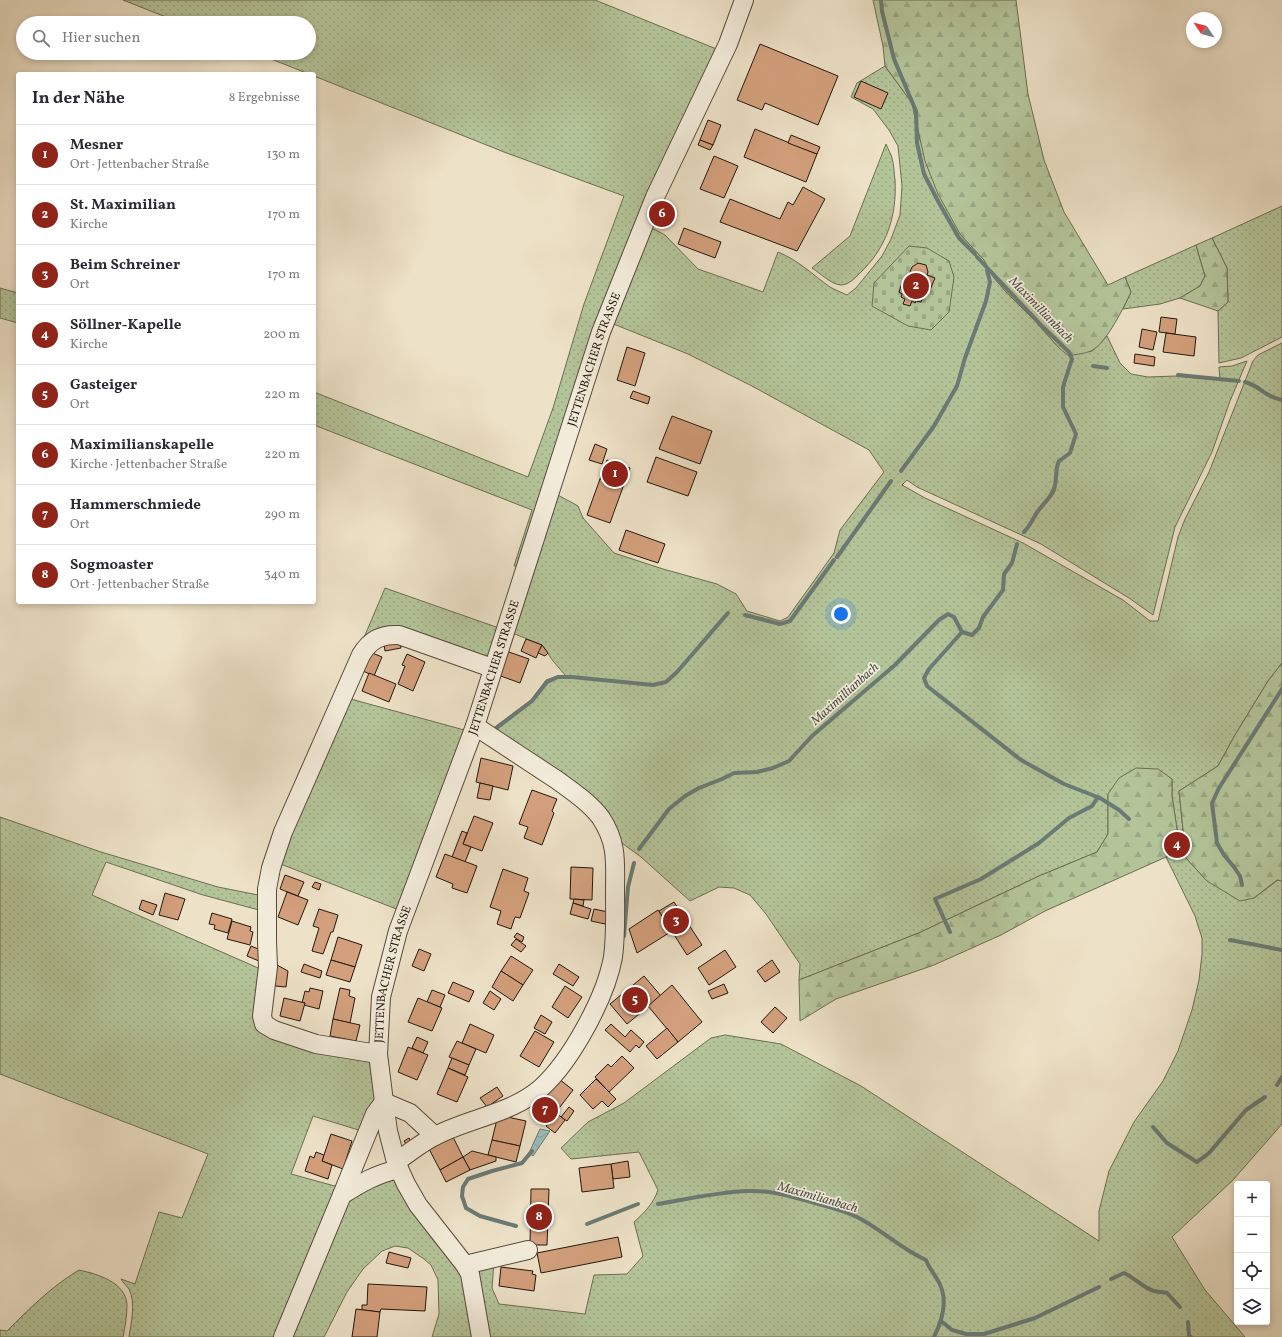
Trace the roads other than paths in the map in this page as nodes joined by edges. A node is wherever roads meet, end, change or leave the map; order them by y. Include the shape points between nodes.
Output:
1 (744, 0) edge
2 (492, 668) junction
3 (475, 726) junction
4 (378, 1054) junction
5 (384, 1102) junction
6 (435, 1136) junction
7 (398, 1166) junction
8 (342, 1195) junction
9 (528, 1250) dead end
10 (465, 1265) junction
11 (283, 1337) edge
12 (481, 1337) edge

1 - 2 street, JETTENBACHER STRASSE via 728,44 655,197 601,332
2 - 3 street, JETTENBACHER STRASSE
2 - 4 street via 399,635 386,635 371,642 361,655 283,832 271,868 267,889 268,967 262,1016 264,1024 274,1030 316,1044
3 - 4 street, JETTENBACHER STRASSE via 398,931 381,997
3 - 6 street via 574,793 600,817 614,846 616,866 613,956 608,977 588,1024 565,1060 541,1088 513,1106
4 - 5 street, JETTENBACHER STRASSE
5 - 6 street via 410,1113
5 - 7 street, JETTENBACHER STRASSE via 388,1131
5 - 8 street via 375,1114
6 - 7 street
7 - 8 street via 363,1181
7 - 10 street, JETTENBACHER STRASSE via 418,1206
8 - 11 street
9 - 10 street
10 - 12 street, JETTENBACHER STRASSE via 470,1274

